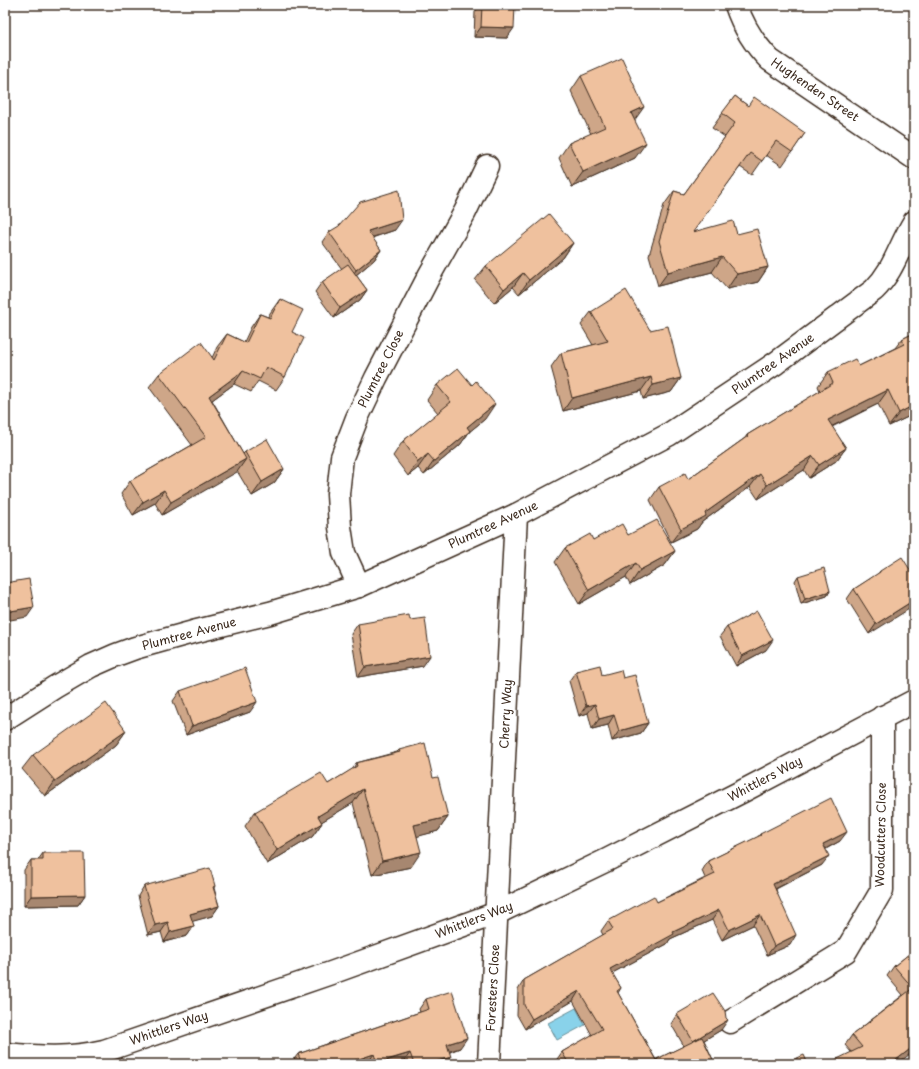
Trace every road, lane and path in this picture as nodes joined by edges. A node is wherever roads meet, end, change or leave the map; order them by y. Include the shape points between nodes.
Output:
1 (736, 5) edge
2 (914, 158) edge
3 (487, 166) dead end
4 (914, 222) edge
5 (516, 515) junction
6 (359, 586) junction
7 (914, 701) edge
8 (882, 717) junction
9 (5, 719) edge
10 (497, 913) junction
11 (730, 1022) dead end
12 (5, 1054) edge
13 (489, 1064) edge

1 - 2 street, Hughenden Street via 747,32 770,60
3 - 6 street, Plumtree Close via 376,378 342,457 338,494 340,527 344,553
4 - 5 street, Plumtree Avenue via 891,269 874,290 782,359 668,435
5 - 6 street, Plumtree Avenue
5 - 10 street, Cherry Way
6 - 9 street, Plumtree Avenue via 270,613 135,648 91,666
7 - 8 street, Whittlers Way
8 - 10 street, Whittlers Way via 743,791
8 - 11 street, Woodcutters Close via 882,890 846,951
10 - 12 street, Whittlers Way via 104,1051 69,1057
10 - 13 street, Foresters Close

